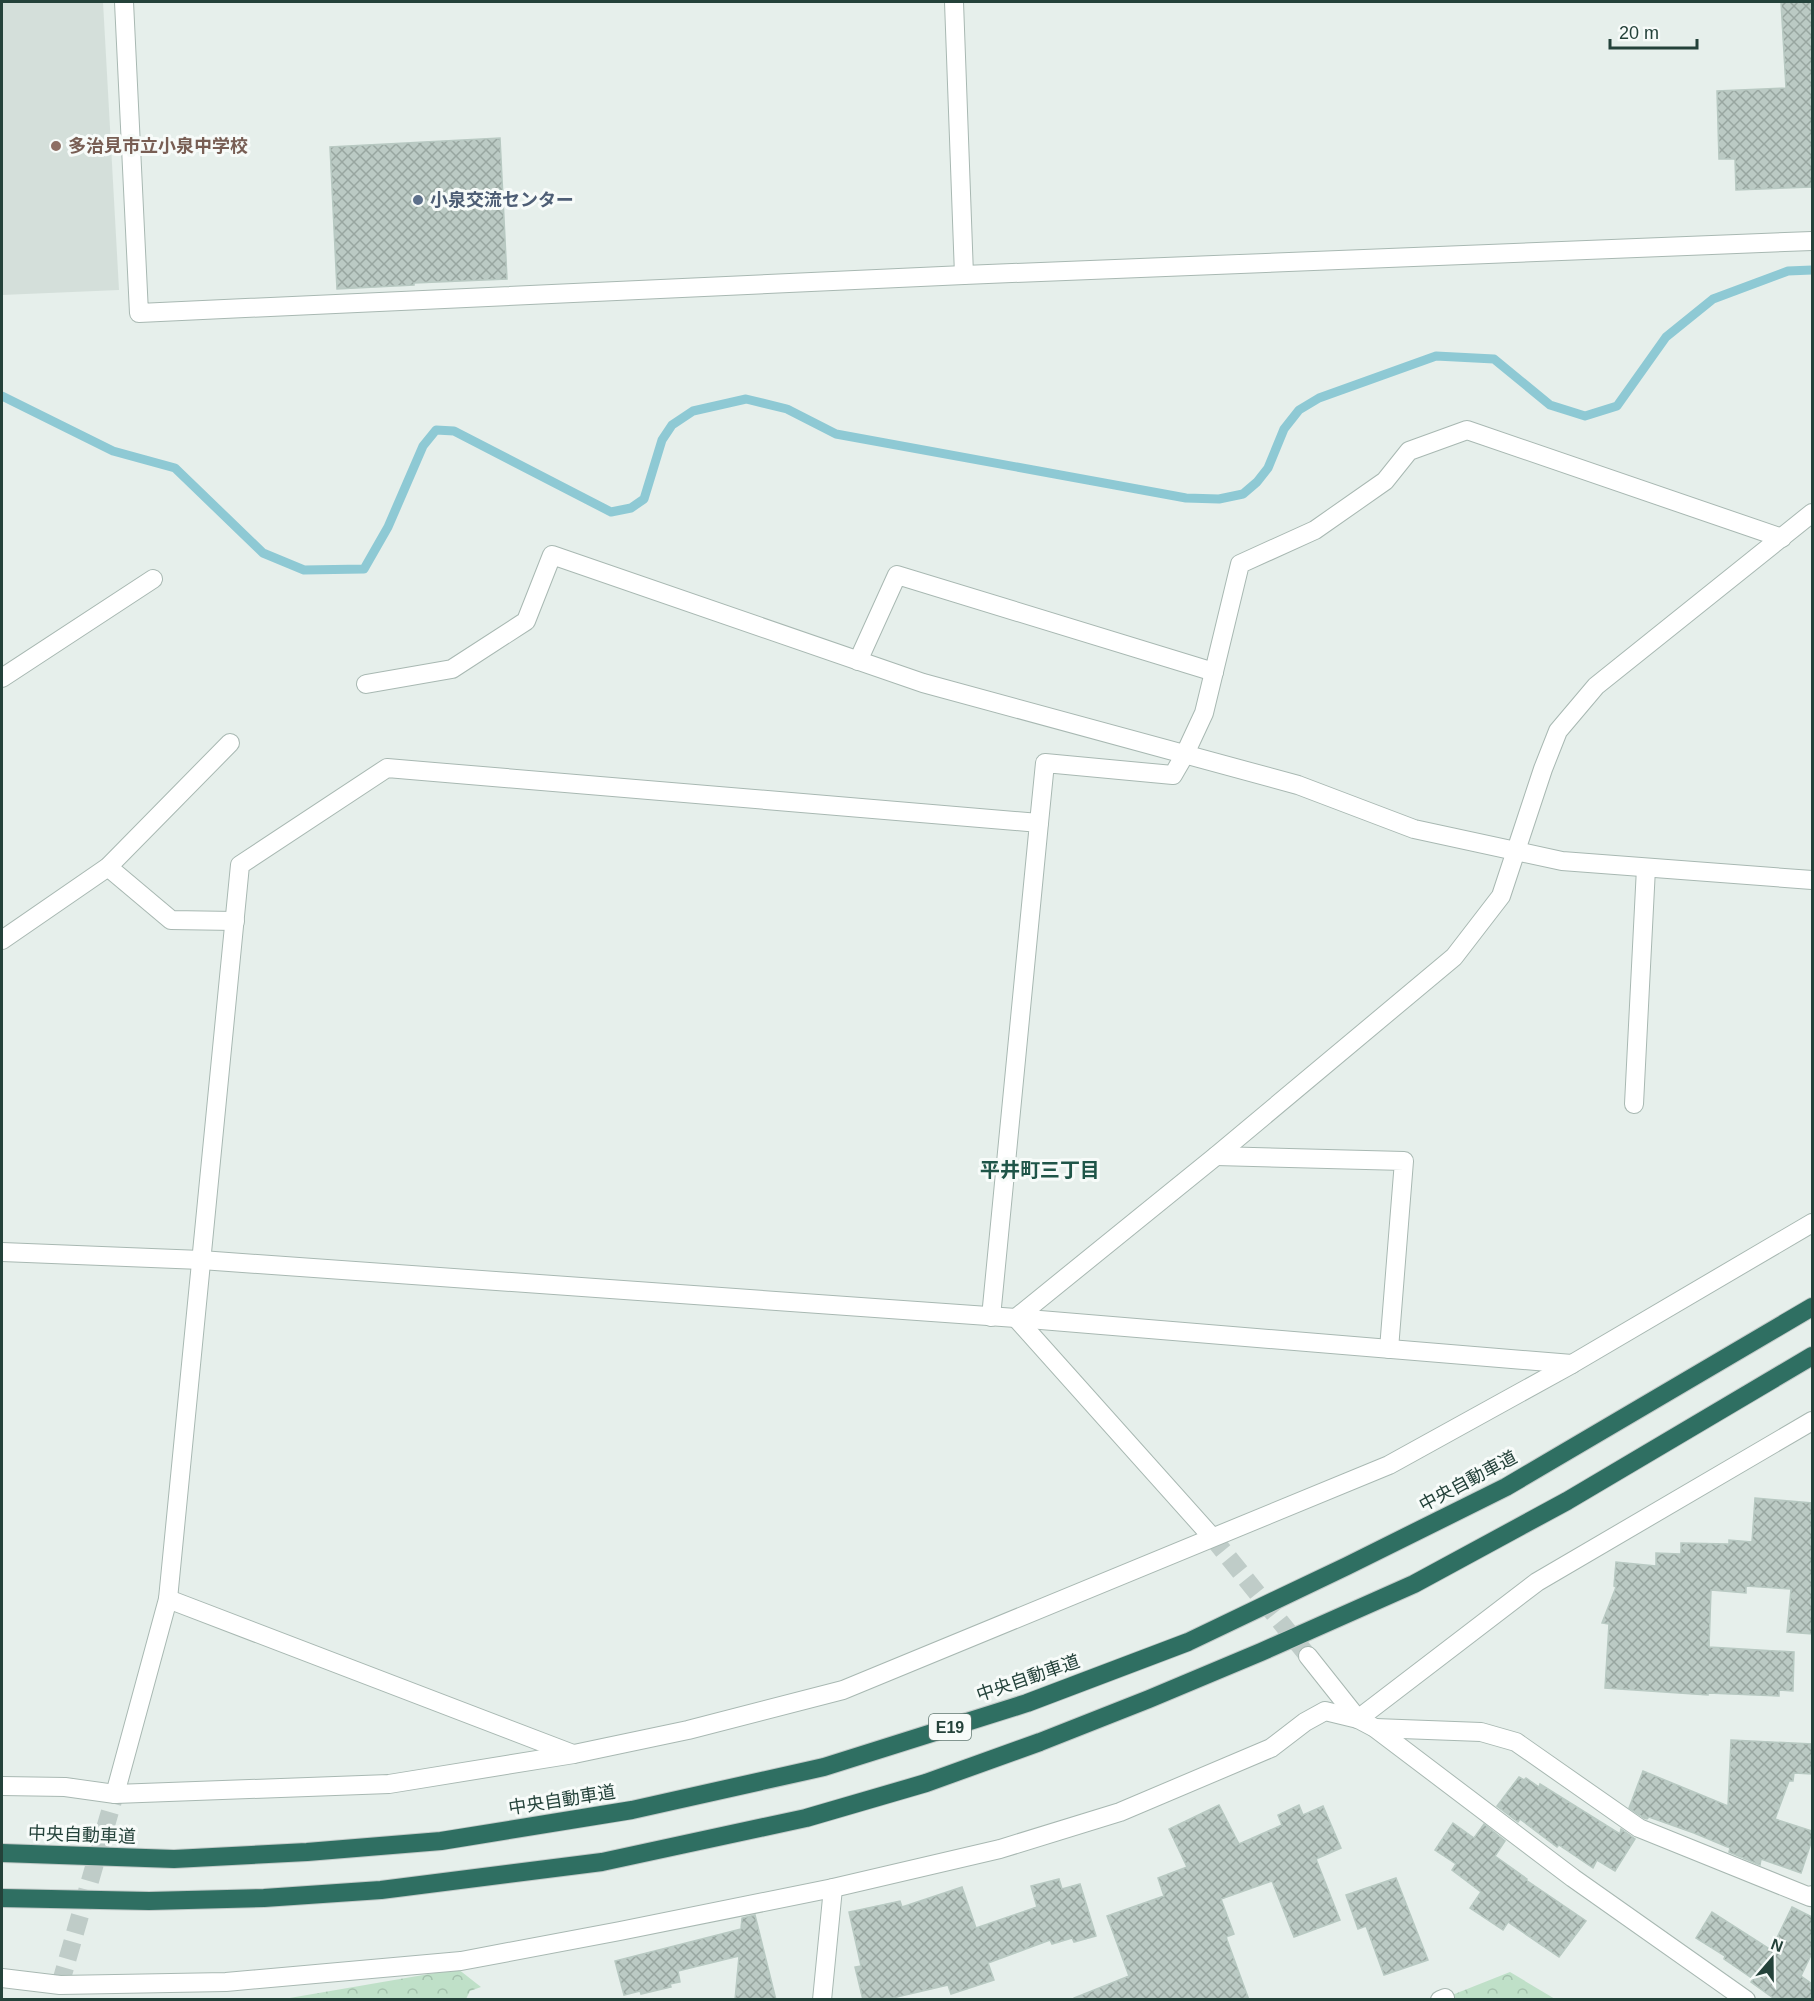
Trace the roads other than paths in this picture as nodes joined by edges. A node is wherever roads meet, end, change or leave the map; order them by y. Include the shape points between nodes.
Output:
1 (124, 2) edge
2 (954, 2) edge
3 (1812, 241) edge
4 (964, 275) junction
5 (1812, 513) edge
6 (1782, 538) junction
7 (153, 579) dead end
8 (858, 660) junction
9 (1214, 672) junction
10 (2, 678) edge
11 (366, 684) dead end
12 (230, 743) dead end
13 (1184, 756) junction
14 (1039, 824) junction
15 (1516, 850) junction
16 (108, 867) junction
17 (1646, 868) junction
18 (1812, 880) edge
19 (235, 921) junction
20 (2, 940) edge
21 (1634, 1104) dead end
22 (1215, 1156) junction
23 (1812, 1223) edge
24 (2, 1252) edge
25 (201, 1260) junction
26 (1812, 1307) edge
27 (991, 1317) junction
28 (1016, 1318) junction
29 (1389, 1349) junction
30 (1812, 1356) edge
31 (1572, 1364) junction
32 (1812, 1421) edge
33 (1212, 1537) junction
34 (168, 1599) junction
35 (1308, 1656) tunnel mouth
36 (1358, 1719) junction
37 (1375, 1728) junction
38 (574, 1754) junction
39 (2, 1786) edge
40 (115, 1794) junction
41 (2, 1853) edge
42 (833, 1888) junction
43 (1812, 1895) edge
44 (2, 1898) edge
45 (2, 1978) edge
46 (57, 1992) edge
47 (822, 2000) edge
48 (1746, 2000) edge

1 - 4 street via 139,313
2 - 4 street
3 - 4 street
5 - 6 street
6 - 9 street via 1467,430 1409,451 1385,481 1315,530 1240,564
6 - 15 street via 1596,686 1558,731
7 - 10 street
8 - 9 street via 897,575
8 - 11 street via 552,555 526,621 452,669
8 - 13 street via 923,683
9 - 13 street via 1204,713
12 - 16 street
13 - 14 street via 1173,775 1045,763
13 - 15 street via 1298,786 1414,828
14 - 19 street via 387,768 240,865
14 - 27 street
15 - 17 street via 1562,861
15 - 22 street via 1501,896 1454,957
16 - 19 street via 171,920
16 - 20 street
17 - 18 street
17 - 21 street
19 - 25 street
22 - 28 street
22 - 29 street via 1404,1161
23 - 31 street
24 - 25 street
25 - 27 street
25 - 34 street
26 - 41 highway, 中央自動車道 / E19 via 1506,1487 1198,1637 1027,1703 824,1767 632,1810 441,1842 174,1859
27 - 28 street
28 - 29 street
28 - 33 street
29 - 31 street
30 - 44 highway, E19 via 1567,1501 1414,1584 1149,1699 926,1783 806,1818 602,1862 393,1889 149,1901
31 - 33 street via 1389,1465
32 - 36 street via 1537,1582
33 - 38 street via 843,1690 688,1730
34 - 38 street
34 - 40 street
35 - 36 street
36 - 37 street
36 - 42 street via 1325,1711 1271,1748 1120,1812 1000,1850
37 - 43 street via 1481,1732 1516,1742 1639,1828
37 - 48 street via 1573,1878
38 - 40 street via 389,1784
39 - 40 street via 65,1787
42 - 46 street via 461,1961
42 - 47 street
45 - 46 street

